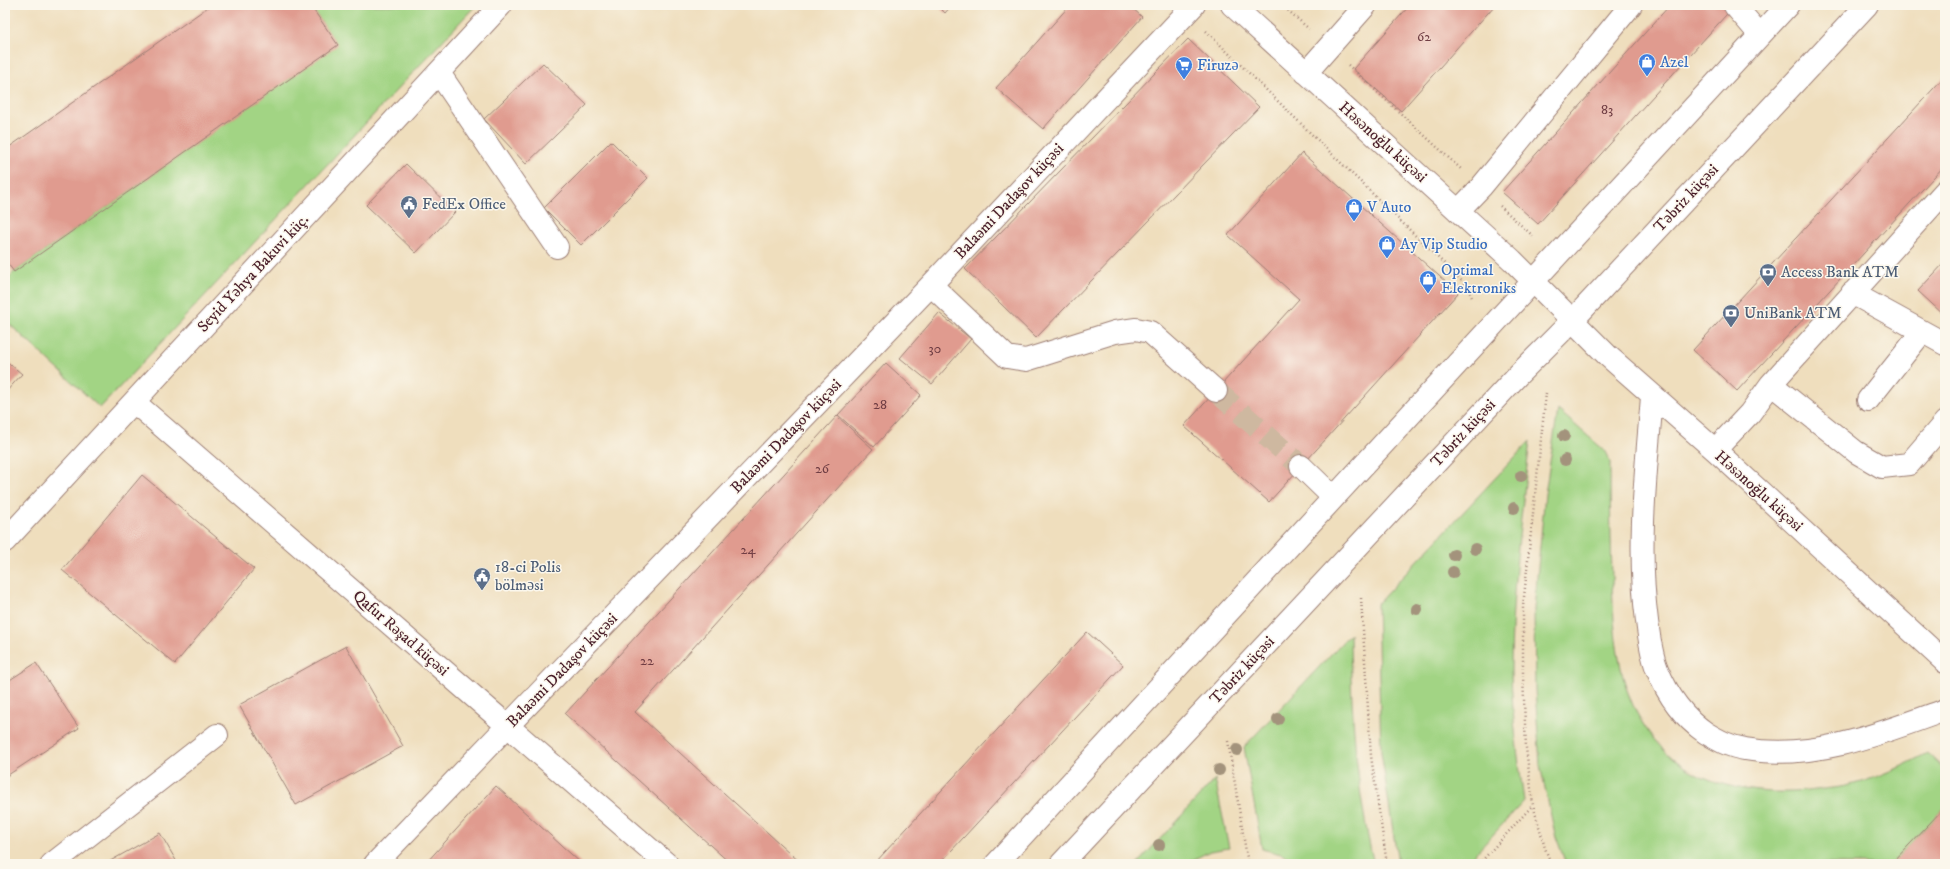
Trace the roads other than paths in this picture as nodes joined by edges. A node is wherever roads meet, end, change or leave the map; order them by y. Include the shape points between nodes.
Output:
1 (501, 5) edge
2 (1194, 5) edge
3 (1232, 5) edge
4 (1366, 5) edge
5 (1631, 5) edge
6 (1788, 5) edge
7 (1868, 5) edge
8 (1734, 6) edge
9 (1760, 35) junction
10 (439, 72) junction
11 (1306, 72) junction
12 (1945, 191) edge
13 (1458, 211) junction
14 (557, 247) dead end
15 (1533, 280) junction
16 (931, 285) junction
17 (1852, 293) junction
18 (1572, 321) junction
19 (1922, 332) junction
20 (1945, 344) edge
21 (1771, 384) junction
22 (1216, 391) tunnel mouth
23 (1652, 397) junction
24 (1868, 400) dead end
25 (134, 402) junction
26 (1945, 422) edge
27 (1715, 450) junction
28 (1301, 466) tunnel mouth
29 (1333, 497) junction
30 (5, 541) edge
31 (1945, 662) edge
32 (1945, 710) edge
33 (508, 726) junction
34 (217, 734) dead end
35 (52, 864) edge
36 (375, 864) edge
37 (667, 864) edge
38 (996, 864) edge
39 (1061, 864) edge

1 - 10 street, Seyid Yəhya Bakuvi küç.
2 - 16 street, Balaəmi Dadaşov küçəsi
3 - 11 street, Həsənoğlu küçəsi
4 - 11 street
5 - 13 street
6 - 9 street
7 - 18 street, Təbriz küçəsi
8 - 9 street
9 - 15 street
10 - 14 street
10 - 25 street, Seyid Yəhya Bakuvi küç.
11 - 13 street, Həsənoğlu küçəsi
12 - 17 street
13 - 15 street, Həsənoğlu küçəsi
15 - 18 street, Həsənoğlu küçəsi
15 - 29 street
16 - 22 street via 1007,357 1026,360 1115,332 1136,329 1150,332
16 - 33 street, Balaəmi Dadaşov küçəsi
17 - 19 street
17 - 21 street
18 - 23 street, Həsənoğlu küçəsi
18 - 39 street, Təbriz küçəsi via 1517,376
19 - 20 street
19 - 24 street
21 - 26 street via 1856,452 1882,467 1909,464
21 - 27 street via 1750,413
23 - 27 street, Həsənoğlu küçəsi
23 - 32 street via 1642,512 1642,566 1649,637 1657,668 1670,696 1692,723 1718,741 1744,749 1780,752 1867,738
25 - 30 street, Seyid Yəhya Bakuvi küç.
25 - 33 street, Qafur Rəşad küçəsi
27 - 31 street, Həsənoğlu küçəsi
28 - 29 street
29 - 38 street
33 - 36 street, Balaəmi Dadaşov küçəsi
33 - 37 street, Qafur Rəşad küçəsi
34 - 35 street

